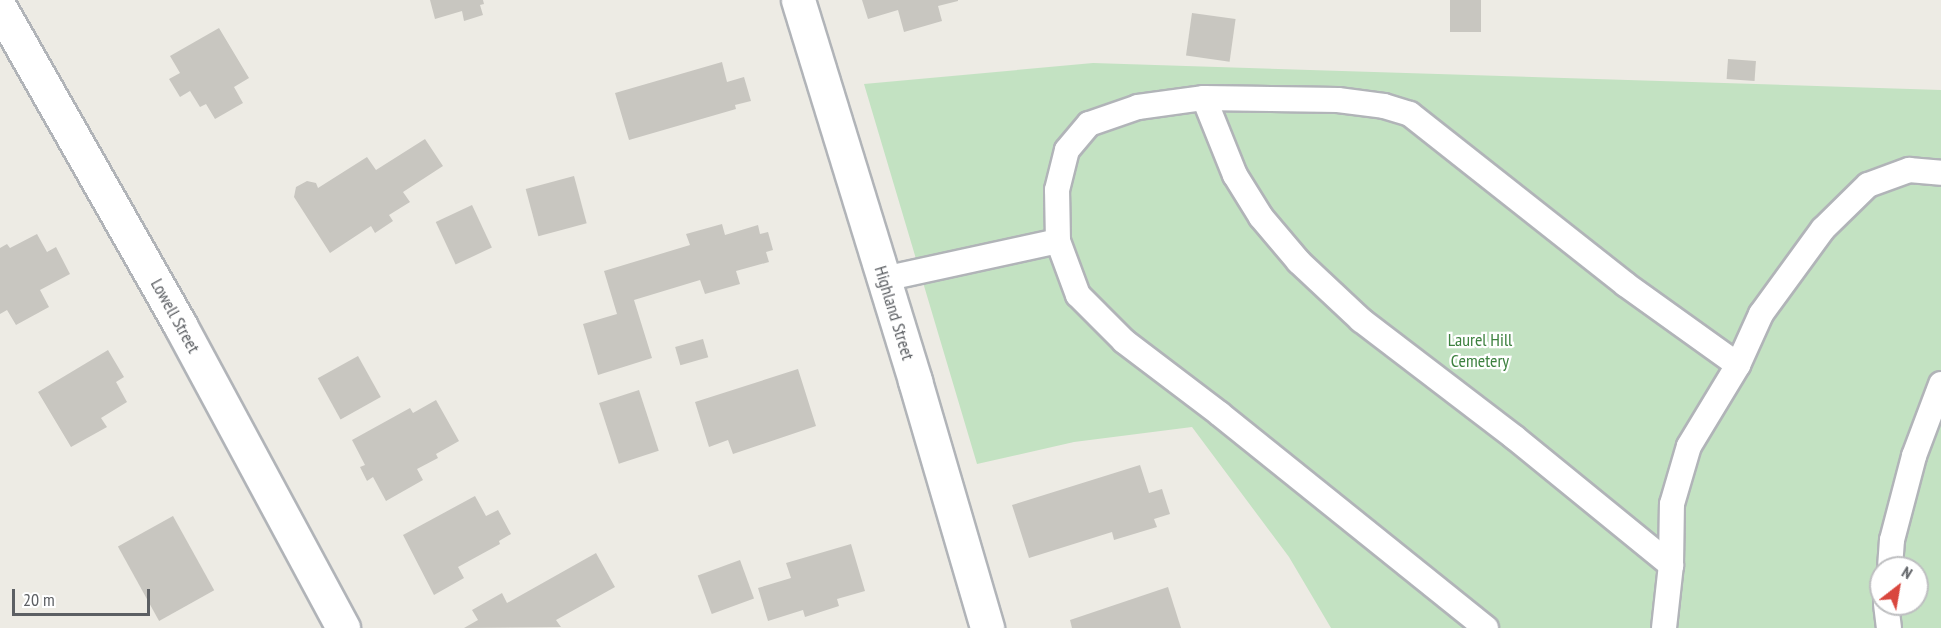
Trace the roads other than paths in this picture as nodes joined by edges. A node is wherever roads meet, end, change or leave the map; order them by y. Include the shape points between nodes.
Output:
1 (798, 0) edge
2 (0, 8) edge
3 (1203, 98) junction
4 (1941, 173) edge
5 (1058, 241) junction
6 (884, 279) junction
7 (1738, 365) junction
8 (1941, 384) edge
9 (1891, 556) edge
10 (1671, 565) junction
11 (343, 628) edge
12 (987, 628) edge
13 (1486, 628) edge
14 (1664, 628) edge

1 - 6 main road, Highland Street
2 - 11 main road, Lowell Street via 180,325
3 - 5 lane via 1138,107 1089,123 1067,150 1057,190
3 - 7 lane via 1338,100 1410,114 1625,284
3 - 10 lane via 1235,175 1261,217 1299,262 1362,320
4 - 7 lane via 1909,170 1868,185 1823,229 1761,314
5 - 6 lane
5 - 13 lane via 1078,295 1124,341
6 - 12 main road, Highland Street
7 - 10 lane via 1689,446 1672,504
8 - 9 lane via 1914,456
10 - 14 lane

